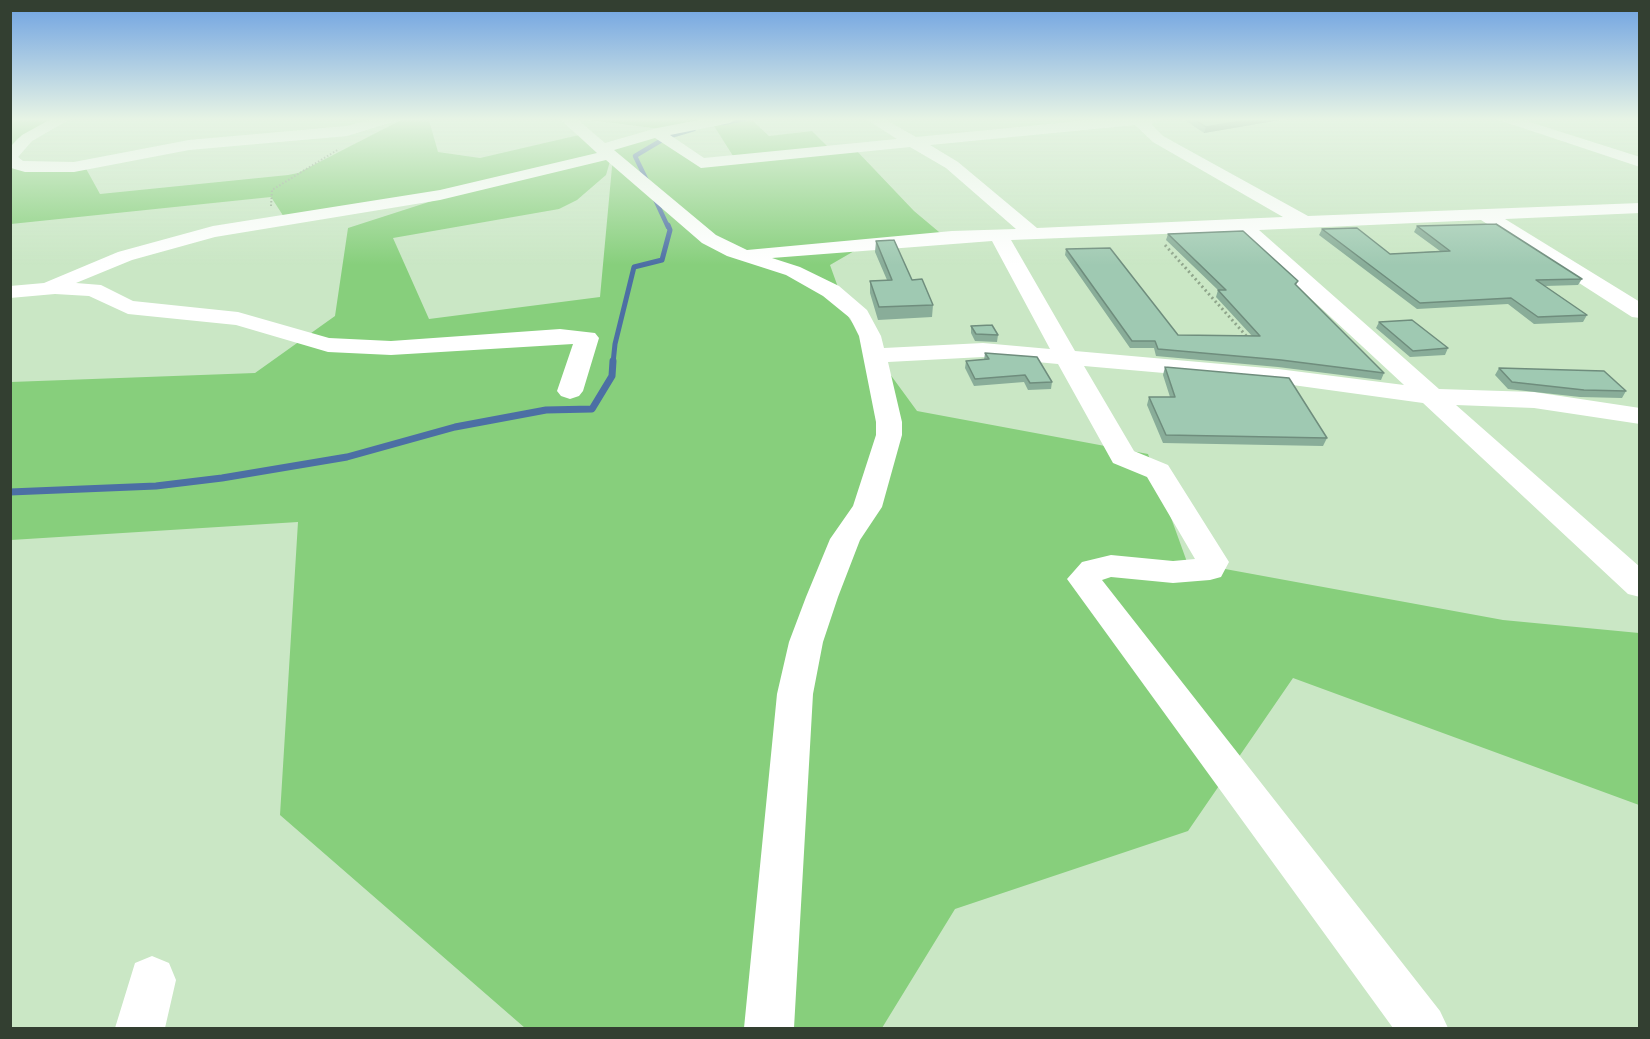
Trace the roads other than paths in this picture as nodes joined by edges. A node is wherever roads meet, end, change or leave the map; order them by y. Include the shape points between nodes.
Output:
1 (546, 167) edge
2 (624, 167) edge
3 (955, 167) edge
4 (1208, 167) edge
5 (1640, 208) edge
6 (1485, 215) junction
7 (1306, 223) junction
8 (1243, 225) junction
9 (1032, 233) junction
10 (998, 235) junction
11 (743, 254) junction
12 (41, 289) junction
13 (10, 292) edge
14 (10, 304) edge
15 (1640, 312) edge
16 (874, 356) junction
17 (1068, 358) junction
18 (570, 391) dead end
19 (1429, 396) junction
20 (1640, 416) edge
21 (1640, 586) edge
22 (152, 980) dead end
23 (140, 1029) edge
24 (769, 1029) edge
25 (1422, 1029) edge

1 - 12 street via 440,195 269,221 162,245
2 - 11 street via 709,239
3 - 9 street
4 - 7 street
5 - 6 street
6 - 7 street
6 - 15 street
7 - 8 street
8 - 9 street
8 - 19 street
9 - 10 street
10 - 11 street
10 - 17 street
11 - 16 street via 801,274 843,299 865,324
12 - 13 street
12 - 14 street
12 - 18 street via 93,290 128,307 238,319 328,345 391,348 560,336 587,338
16 - 17 street via 983,350
16 - 24 street via 889,435 867,507 845,539 822,597 806,642 795,694
17 - 19 street via 1278,376
17 - 25 street via 1123,457 1158,471 1213,562 1210,569 1173,572 1111,566 1093,570 1083,579
19 - 20 street via 1534,400
19 - 21 street
22 - 23 street

